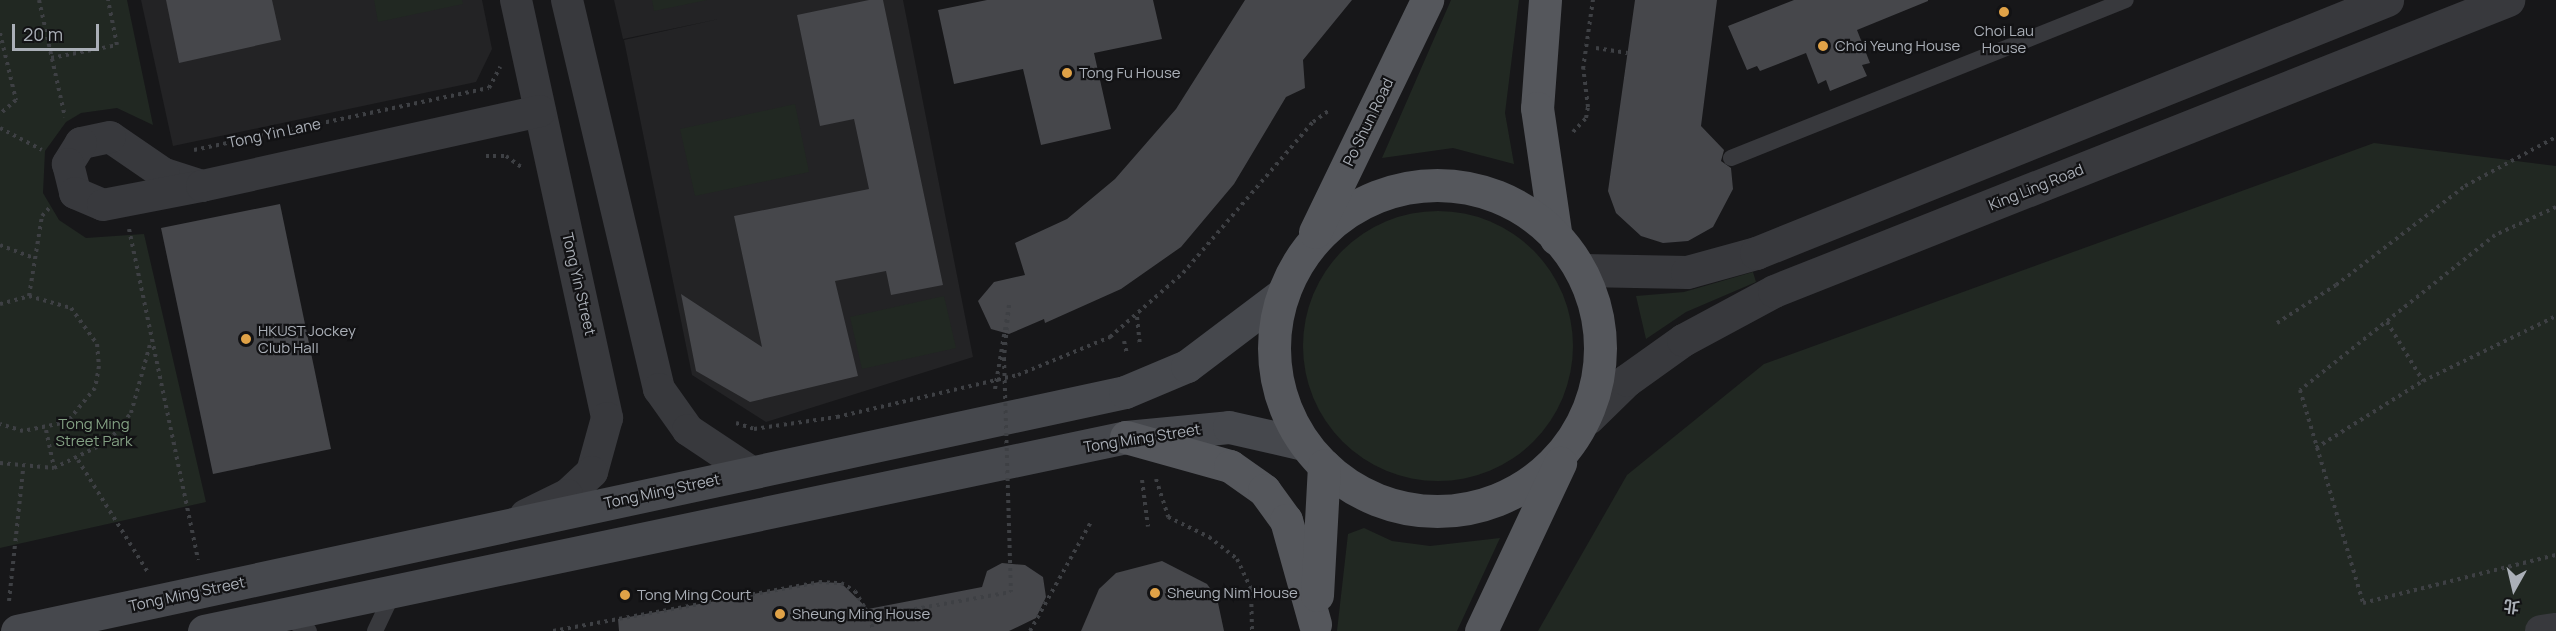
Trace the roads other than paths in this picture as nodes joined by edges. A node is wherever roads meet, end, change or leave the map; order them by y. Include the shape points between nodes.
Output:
1 (516, 0) edge
2 (567, 0) edge
3 (1427, 0) edge
4 (1545, 0) edge
5 (2126, 0) edge
6 (2387, 0) edge
7 (2508, 0) edge
8 (540, 111) junction
9 (1731, 158) dead end
10 (202, 186) dead end
11 (1556, 239) junction
12 (1309, 245) junction
13 (1583, 270) junction
14 (1281, 295) junction
15 (1588, 418) junction
16 (1126, 437) junction
17 (1314, 455) junction
18 (1562, 459) junction
19 (751, 472) junction
20 (510, 524) junction
21 (395, 590) junction
22 (281, 614) junction
23 (13, 616) edge
24 (1314, 628) edge
25 (2556, 629) edge
26 (204, 631) edge
27 (309, 631) edge
28 (375, 631) edge
29 (1481, 631) edge
30 (2541, 631) edge

1 - 8 street, Tong Yin Street
2 - 19 street via 653,376 688,430
3 - 12 main road, Po Shun Road
4 - 11 main road via 1537,108
5 - 9 lane
6 - 13 street via 1756,253 1687,272
7 - 15 street, King Ling Road via 1774,291 1683,339 1627,380
8 - 10 street
8 - 20 street, Tong Yin Street via 607,418 592,472 567,495
11 - 12 main road via 1497,197 1439,185 1400,190 1353,207
11 - 13 main road
12 - 14 main road, Po Shun Road
13 - 15 main road via 1601,344 1600,375
14 - 17 main road, Po Shun Road via 1273,332 1274,370 1284,407
14 - 19 main road, Tong Ming Street via 1187,366 1125,392
15 - 18 main road
16 - 17 main road, Tong Ming Street via 1229,427
16 - 21 main road, Tong Ming Street
16 - 24 main road via 1230,466 1264,490 1286,520
17 - 18 main road via 1365,493 1391,503 1448,511 1502,499
17 - 24 main road
18 - 29 main road
19 - 20 main road, Tong Ming Street
20 - 23 main road, Tong Ming Street
21 - 22 main road, Tong Ming Street
21 - 28 lane
22 - 26 main road, Tong Ming Street
22 - 27 lane
25 - 30 street

